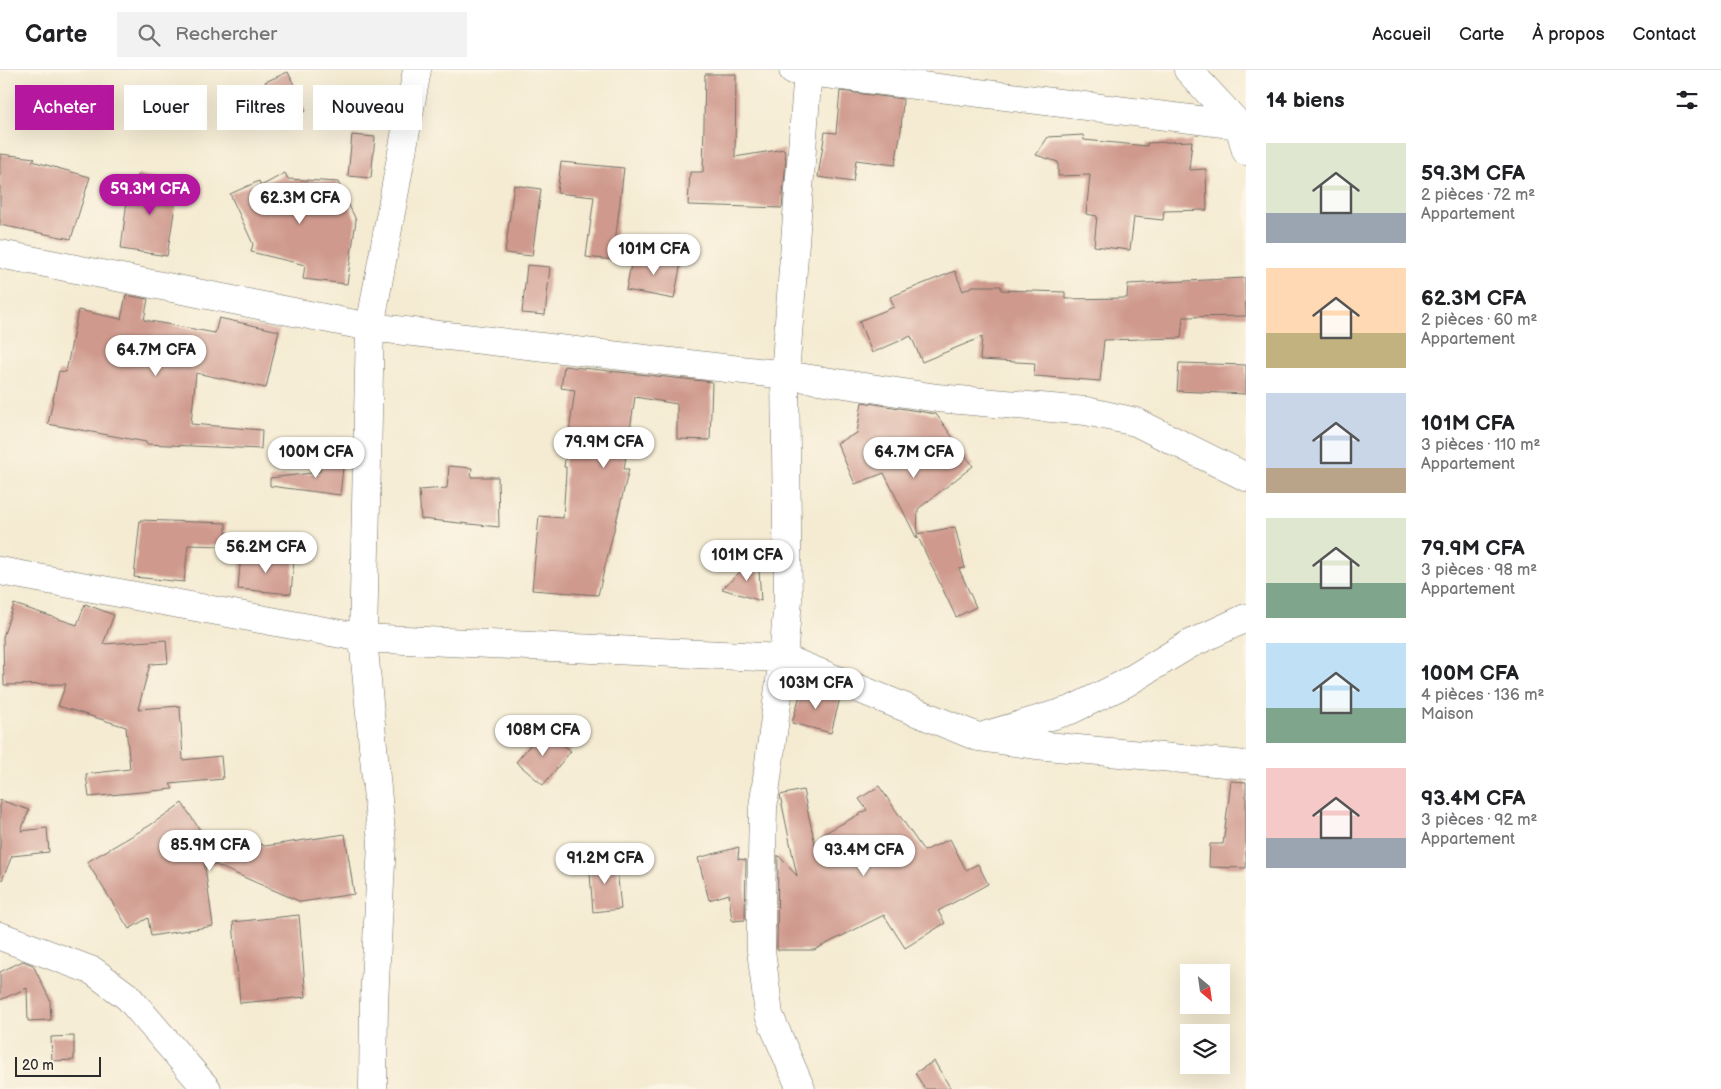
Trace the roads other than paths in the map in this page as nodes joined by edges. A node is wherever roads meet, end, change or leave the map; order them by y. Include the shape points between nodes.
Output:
1 (418, 70) edge
2 (1188, 70) edge
3 (803, 71) edge
4 (1239, 125) junction
5 (1246, 151) edge
6 (0, 254) edge
7 (370, 327) junction
8 (785, 375) junction
9 (1246, 477) edge
10 (0, 570) edge
11 (1246, 618) edge
12 (363, 638) junction
13 (783, 658) junction
14 (978, 737) junction
15 (1246, 765) edge
16 (0, 936) edge
17 (207, 1089) edge
18 (373, 1089) edge
19 (801, 1089) edge

1 - 7 street
2 - 4 street
3 - 4 street
3 - 8 street
4 - 5 street
6 - 7 street
7 - 8 street
7 - 12 street
8 - 9 street via 937,398 1086,411 1136,422
8 - 13 street via 788,600
10 - 12 street
11 - 14 street via 1188,645 1124,684 1071,710
12 - 13 street
12 - 18 street via 382,843
13 - 14 street
13 - 19 street via 763,808 761,950 769,1015
14 - 15 street
16 - 17 street via 93,970 128,997

